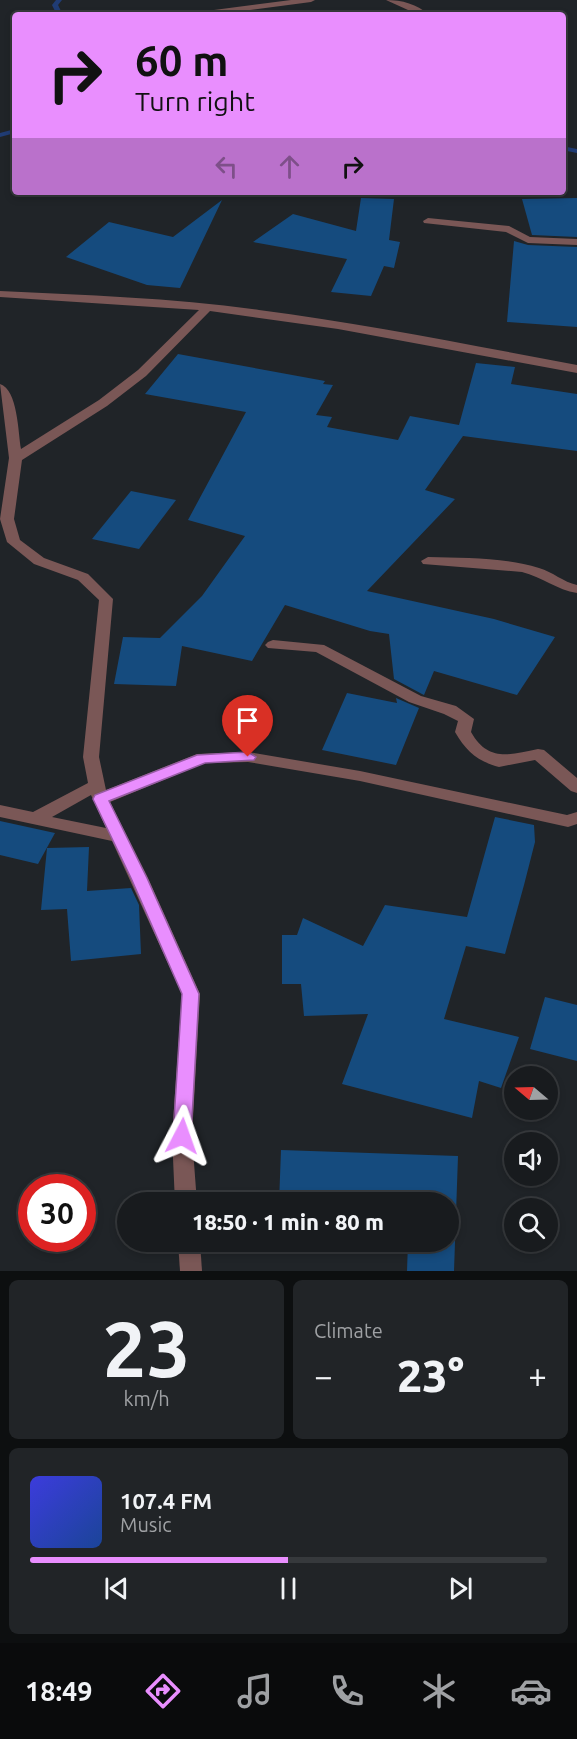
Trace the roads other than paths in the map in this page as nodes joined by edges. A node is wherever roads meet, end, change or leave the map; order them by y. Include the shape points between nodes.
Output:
1 (311, 0) edge
2 (390, 0) edge
3 (214, 12) edge
4 (420, 12) edge
5 (428, 221) dead end
6 (577, 242) edge
7 (0, 294) edge
8 (207, 308) junction
9 (577, 369) edge
10 (0, 388) edge
11 (16, 458) junction
12 (428, 561) dead end
13 (577, 590) edge
14 (273, 645) dead end
15 (577, 787) edge
16 (99, 792) junction
17 (0, 811) edge
18 (36, 818) junction
19 (577, 819) edge
20 (119, 837) junction
21 (185, 1192) edge
22 (190, 1252) edge
23 (191, 1271) edge

1 - 3 street
2 - 4 street
5 - 6 street via 508,229 528,240
7 - 8 street
8 - 9 street via 388,334
8 - 11 street via 142,373
10 - 11 street via 6,394
11 - 16 street via 7,519 15,542 39,561 83,577 106,599 91,758
12 - 13 street via 536,571 564,588
14 - 15 street via 319,648 415,699 466,719 463,732 472,748 499,762 538,754
16 - 18 street
16 - 19 street via 203,758 248,757 360,776 568,821
16 - 20 street
17 - 18 street
18 - 20 street
20 - 21 street via 191,994 182,1136
22 - 23 street

